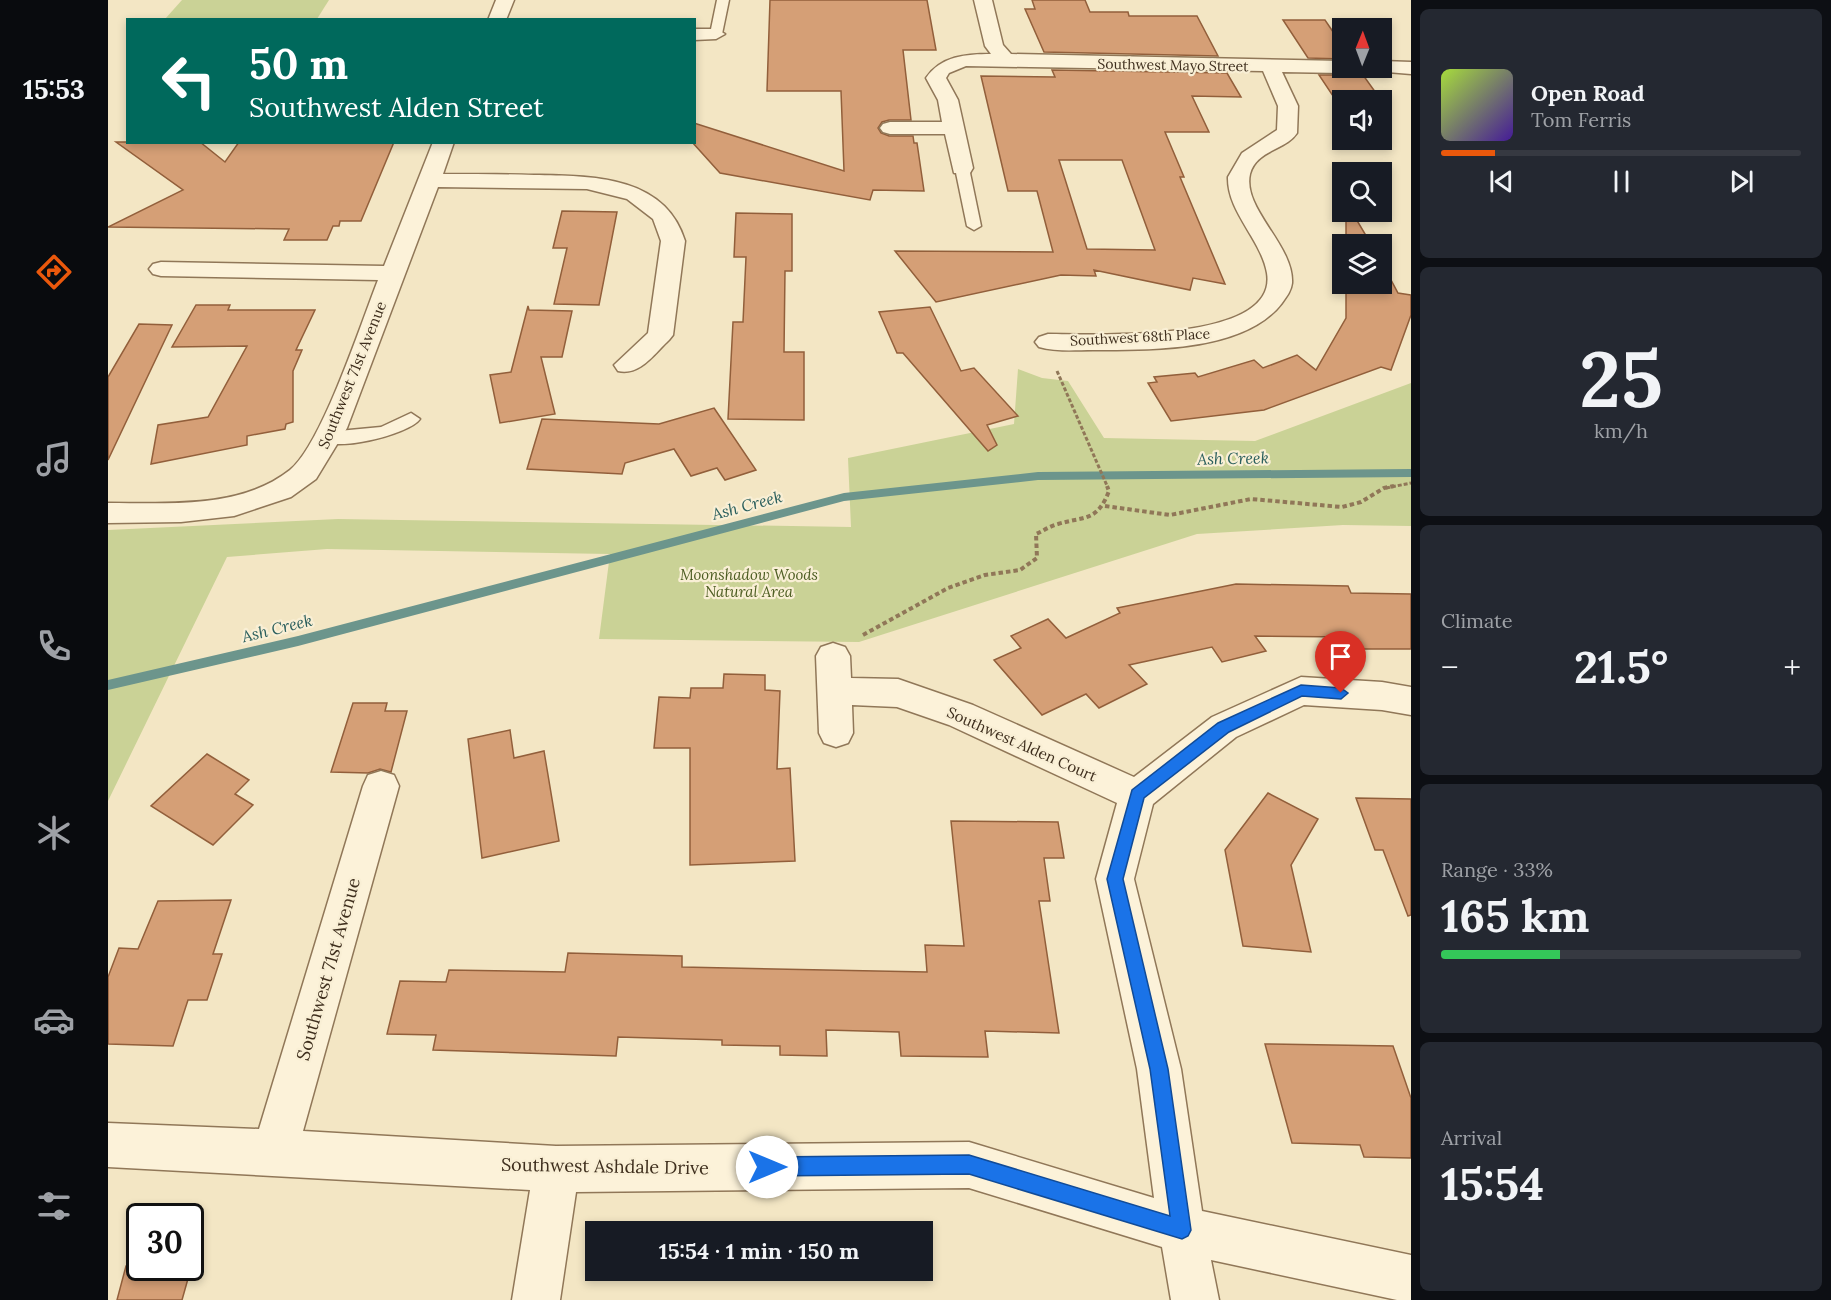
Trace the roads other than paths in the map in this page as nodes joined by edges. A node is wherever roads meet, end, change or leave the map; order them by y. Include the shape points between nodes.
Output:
1 (505, 0) edge
2 (723, 0) edge
3 (983, 0) edge
4 (498, 18) edge
5 (716, 34) joint
6 (696, 35) edge
7 (1004, 58) junction
8 (1270, 67) junction
9 (1332, 67) edge
10 (1392, 68) edge
11 (1411, 68) edge
12 (890, 128) dead end
13 (953, 128) junction
14 (443, 144) edge
15 (962, 168) joint
16 (429, 180) junction
17 (974, 226) dead end
18 (160, 269) dead end
19 (393, 273) junction
20 (1048, 342) road end
21 (627, 364) dead end
22 (411, 419) dead end
23 (328, 438) junction
24 (108, 513) edge
25 (833, 656) road end
26 (834, 691) junction
27 (1411, 701) edge
28 (836, 733) dead end
29 (381, 786) dead end
30 (1137, 795) junction
31 (108, 1145) edge
32 (275, 1152) junction
33 (556, 1169) junction
34 (1182, 1230) junction
35 (1411, 1279) edge
36 (536, 1300) edge
37 (1195, 1300) edge

1 - 4 street
2 - 5 lane
3 - 7 street via 994,46
5 - 6 street
7 - 8 street, Southwest Mayo Street
7 - 13 street, Southwest Mayo Street via 957,62 937,73 939,89 948,100
8 - 9 street, Southwest Mayo Street
8 - 20 street, Southwest 68th Place via 1284,91 1291,116 1287,133 1253,154 1241,169 1238,189 1271,251 1278,273 1278,290 1258,317 1202,337
10 - 11 street
12 - 13 street
13 - 15 street
14 - 16 street, Southwest 71st Avenue
15 - 17 lane
16 - 19 street, Southwest 71st Avenue
16 - 21 street via 557,180 613,186 635,194 661,215 669,227 673,256 660,336
18 - 19 street
19 - 23 street, Southwest 71st Avenue
22 - 23 lane via 386,431
23 - 24 street, Southwest 71st Avenue via 299,478 274,492 205,511
25 - 26 street
26 - 28 street
26 - 30 street, Southwest Alden Court via 898,693 951,711
27 - 30 street via 1301,691 1224,728
29 - 32 street, Southwest 71st Avenue
30 - 34 street via 1115,879 1159,1069
31 - 32 street, Southwest Ashdale Drive
32 - 33 street, Southwest Ashdale Drive
33 - 34 street, Southwest Ashdale Drive via 969,1165
33 - 36 street
34 - 35 street, Southwest Ashdale Drive
34 - 37 street

